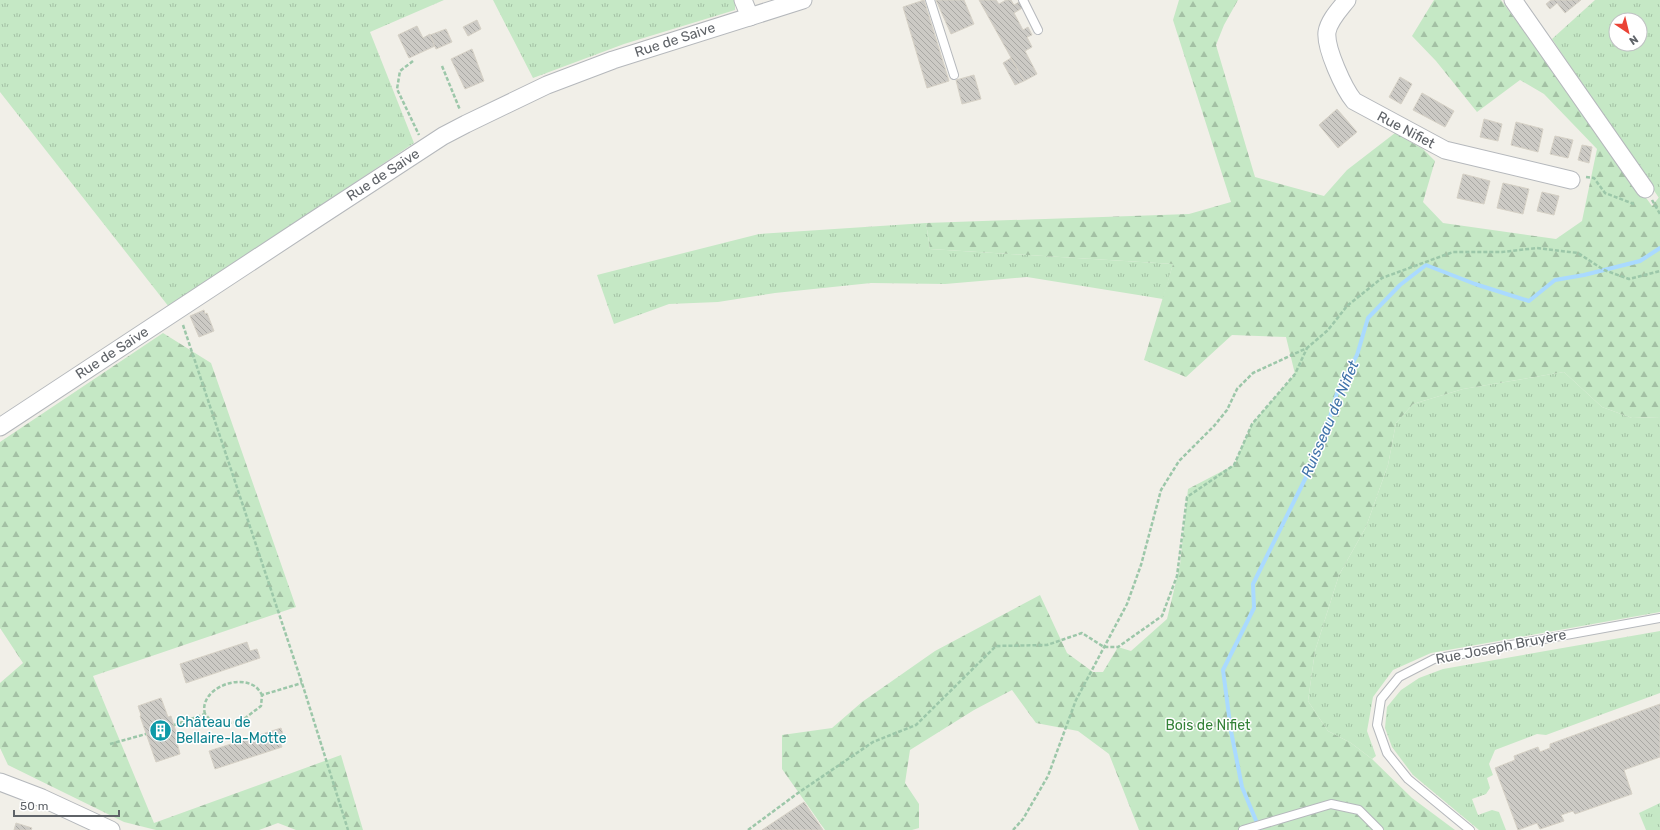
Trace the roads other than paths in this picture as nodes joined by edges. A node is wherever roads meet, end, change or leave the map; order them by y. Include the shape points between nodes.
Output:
1 (743, 0) edge
2 (803, 0) edge
3 (930, 0) edge
4 (1023, 0) edge
5 (1347, 0) edge
6 (1512, 0) edge
7 (750, 17) junction
8 (1038, 30) dead end
9 (954, 75) dead end
10 (1571, 180) road end
11 (1645, 189) dead end
12 (0, 427) edge
13 (1660, 618) edge
14 (0, 782) edge
15 (111, 830) edge
16 (1243, 830) edge
17 (1380, 830) edge
18 (1470, 830) edge

1 - 7 street
2 - 7 street, Rue de Saive
3 - 9 lane
4 - 8 lane
5 - 10 street, Rue Nifiet via 1330,22 1327,39 1345,88 1354,101 1445,150
6 - 11 street
7 - 12 street, Rue de Saive via 606,63 547,85 466,124 425,148
13 - 18 lane, Rue Joseph Bruyère via 1434,659 1399,677 1381,699 1377,725 1387,753 1408,780
14 - 15 street
16 - 17 lane via 1331,804 1359,810

